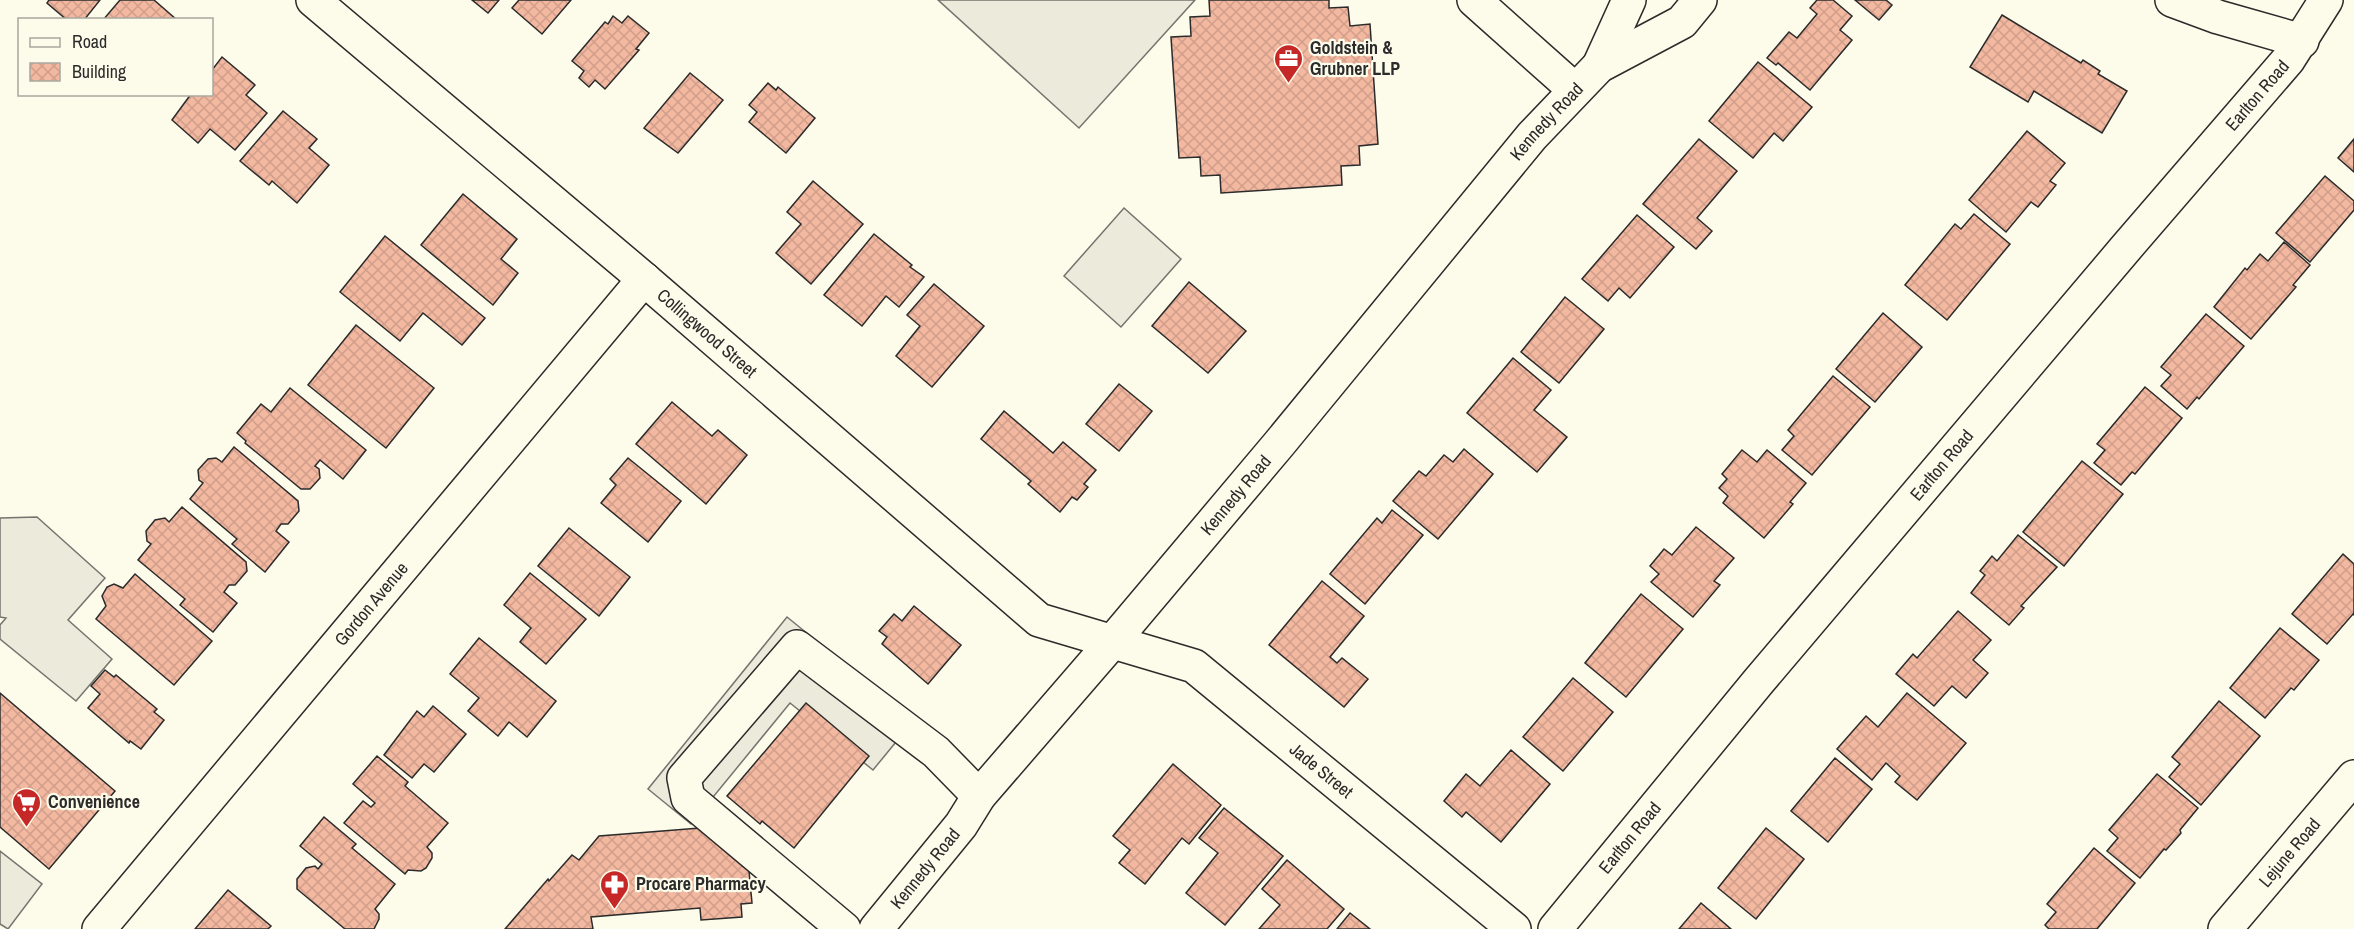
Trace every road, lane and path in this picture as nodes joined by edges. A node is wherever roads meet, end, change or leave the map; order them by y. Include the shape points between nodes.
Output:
1 (313, 0) edge
2 (1474, 0) edge
3 (1629, 0) edge
4 (1701, 0) edge
5 (2172, 0) edge
6 (2326, 0) edge
7 (2302, 40) junction
8 (1599, 66) junction
9 (1575, 90) junction
10 (645, 279) junction
11 (1113, 641) junction
12 (2354, 777) edge
13 (979, 796) junction
14 (885, 926) edge
15 (99, 929) edge
16 (844, 929) edge
17 (1514, 929) edge
18 (1555, 929) edge
19 (2225, 929) edge

1 - 10 street, Collingwood Street
2 - 9 street
3 - 8 street, Kennedy Road
4 - 8 street, Kennedy Road via 1682,22
5 - 7 street
6 - 7 street, Earlton Road
7 - 18 street, Earlton Road via 1781,654
8 - 9 street, Kennedy Road
9 - 11 street, Kennedy Road via 1532,136
10 - 11 street, Collingwood Street via 1038,620
10 - 15 street, Gordon Avenue
11 - 13 street, Kennedy Road
11 - 17 street, Jade Street via 1194,666
12 - 19 street, Lejune Road
13 - 14 street, Kennedy Road
13 - 16 street via 936,752 797,647 684,778 688,798

